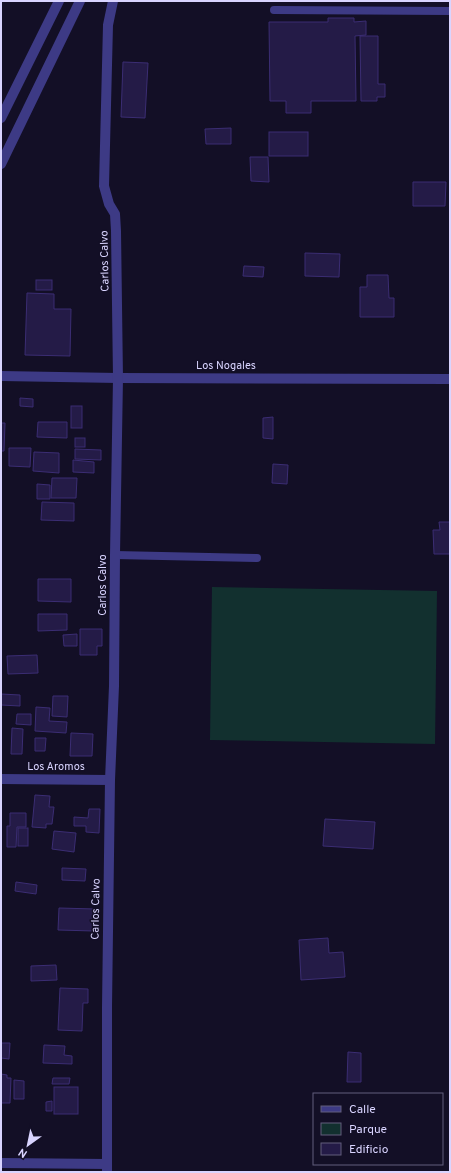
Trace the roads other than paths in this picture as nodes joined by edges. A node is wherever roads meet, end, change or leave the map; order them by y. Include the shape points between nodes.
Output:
1 (59, 1) edge
2 (80, 1) edge
3 (113, 1) edge
4 (274, 10) dead end
5 (450, 11) edge
6 (1, 118) edge
7 (1, 164) edge
8 (1, 376) edge
9 (118, 378) junction
10 (450, 378) edge
11 (115, 555) junction
12 (256, 558) dead end
13 (1, 779) edge
14 (110, 780) junction
15 (1, 1163) edge
16 (107, 1168) edge

1 - 6 street
2 - 7 street
3 - 9 street, Carlos Calvo via 108,25 104,186 115,214
4 - 5 lane
8 - 9 street, Los Nogales
9 - 10 street, Los Nogales
9 - 11 street, Carlos Calvo
11 - 12 lane
11 - 14 street, Carlos Calvo
13 - 14 street, Los Aromos
14 - 16 street, Carlos Calvo
15 - 16 street

